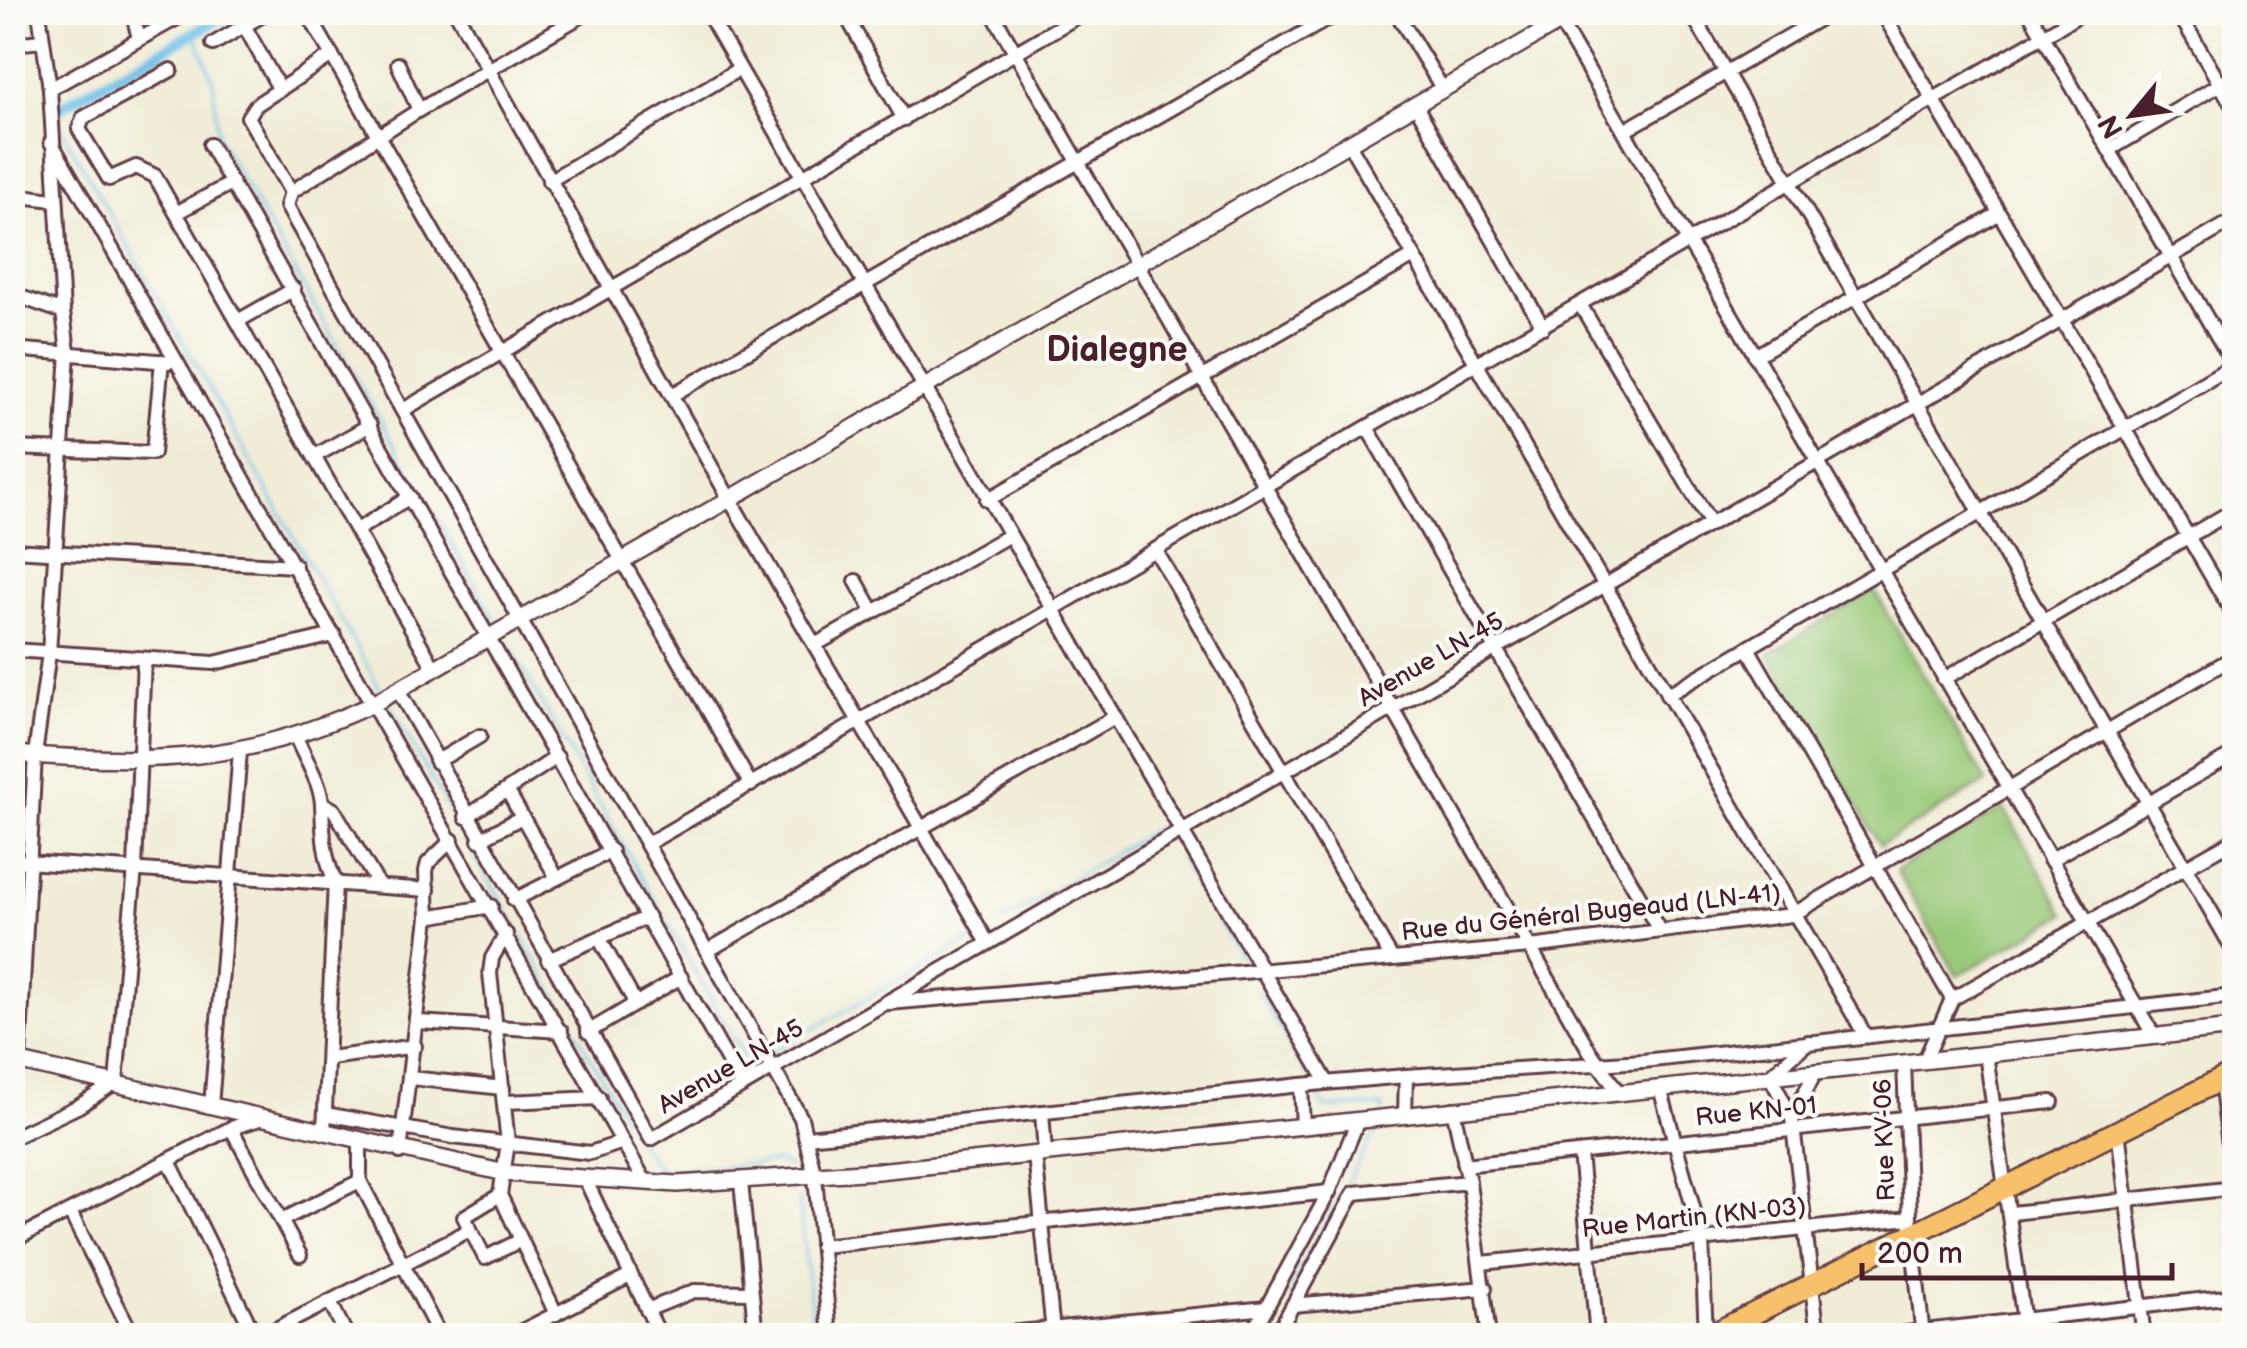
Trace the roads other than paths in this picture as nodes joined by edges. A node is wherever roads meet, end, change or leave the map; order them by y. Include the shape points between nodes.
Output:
1 (39, 12) edge
2 (132, 12) edge
3 (188, 12) edge
4 (268, 12) edge
5 (307, 12) edge
6 (456, 12) edge
7 (588, 12) edge
8 (707, 12) edge
9 (844, 12) edge
10 (992, 12) edge
11 (1086, 12) edge
12 (1340, 12) edge
13 (1396, 12) edge
14 (1576, 12) edge
15 (1691, 12) edge
16 (1831, 12) edge
17 (1882, 12) edge
18 (2029, 12) edge
19 (2084, 12) edge
20 (2178, 12) edge
21 (569, 18) edge
22 (1560, 22) junction
23 (245, 26) junction
24 (2042, 36) junction
25 (140, 38) junction
26 (42, 41) junction
27 (12, 44) edge
28 (212, 44) dead end
29 (1016, 53) junction
30 (332, 55) junction
31 (398, 64) dead end
32 (739, 69) junction
33 (171, 70) dead end
34 (485, 71) junction
35 (1726, 73) junction
36 (2234, 76) edge
37 (2220, 84) junction
38 (1442, 88) junction
39 (50, 89) junction
40 (280, 90) junction
41 (1932, 99) junction
42 (1415, 104) junction
43 (2234, 108) edge
44 (419, 110) junction
45 (904, 118) junction
46 (1624, 131) junction
47 (381, 138) junction
48 (51, 142) junction
49 (1348, 142) junction
50 (210, 145) dead end
51 (2109, 150) junction
52 (1078, 162) junction
53 (802, 178) junction
54 (549, 181) junction
55 (1789, 182) junction
56 (232, 183) junction
57 (291, 192) junction
58 (12, 194) edge
59 (54, 200) junction
60 (176, 213) junction
61 (1998, 214) junction
62 (2234, 220) edge
63 (1688, 240) junction
64 (1414, 256) junction
65 (2171, 256) junction
66 (1137, 263) junction
67 (864, 285) junction
68 (294, 289) junction
69 (611, 289) junction
70 (12, 294) edge
71 (1856, 297) junction
72 (1581, 306) junction
73 (63, 312) junction
74 (2062, 320) junction
75 (238, 321) junction
76 (1544, 327) junction
77 (12, 349) edge
78 (68, 352) junction
79 (502, 353) junction
80 (1755, 356) junction
81 (162, 361) junction
82 (178, 364) junction
83 (1477, 366) junction
84 (1202, 377) junction
85 (921, 386) junction
86 (672, 395) junction
87 (1918, 404) junction
88 (404, 410) junction
89 (370, 425) junction
90 (1368, 428) junction
91 (2126, 429) junction
92 (12, 448) edge
93 (61, 450) junction
94 (314, 456) junction
95 (1817, 462) junction
96 (1266, 488) junction
97 (410, 497) junction
98 (728, 498) junction
99 (987, 500) junction
100 (2234, 510) edge
101 (1981, 513) junction
102 (1711, 524) junction
103 (357, 530) junction
104 (1008, 536) junction
105 (2188, 536) junction
106 (12, 550) edge
107 (1156, 551) junction
108 (56, 553) junction
109 (623, 559) junction
110 (295, 566) junction
111 (1881, 572) junction
112 (856, 581) dead end
113 (1604, 586) junction
114 (873, 611) junction
115 (1052, 611) junction
116 (2234, 615) edge
117 (520, 619) junction
118 (2044, 621) junction
119 (334, 635) junction
120 (488, 637) junction
121 (815, 645) junction
122 (1498, 648) junction
123 (1748, 648) junction
124 (12, 650) edge
125 (49, 653) junction
126 (2234, 657) edge
127 (144, 658) junction
128 (434, 668) junction
129 (1944, 678) junction
130 (1667, 695) junction
131 (385, 697) junction
132 (1392, 709) junction
133 (1113, 718) junction
134 (860, 722) junction
135 (2107, 731) junction
136 (480, 736) dead end
137 (296, 737) junction
138 (240, 751) junction
139 (12, 754) edge
140 (2234, 754) edge
141 (35, 756) junction
142 (556, 757) junction
143 (141, 760) junction
144 (436, 762) junction
145 (1284, 772) junction
146 (751, 785) junction
147 (2008, 788) junction
148 (507, 790) junction
149 (322, 802) junction
150 (2149, 803) junction
151 (466, 817) junction
152 (522, 817) junction
153 (921, 828) junction
154 (1179, 832) junction
155 (452, 840) junction
156 (479, 840) junction
157 (2234, 840) edge
158 (647, 844) junction
159 (611, 850) junction
160 (2050, 860) junction
161 (12, 861) edge
162 (32, 862) junction
163 (1876, 866) junction
164 (2186, 867) junction
165 (135, 868) junction
166 (232, 877) junction
167 (557, 878) junction
168 (334, 880) junction
169 (378, 884) junction
170 (428, 890) junction
171 (514, 900) junction
172 (491, 906) junction
173 (1792, 915) junction
174 (428, 917) junction
175 (648, 917) junction
176 (2086, 922) junction
177 (1659, 930) junction
178 (506, 934) junction
179 (599, 938) junction
180 (988, 943) junction
181 (1530, 947) junction
182 (707, 950) junction
183 (2234, 950) edge
184 (1391, 957) junction
185 (548, 960) junction
186 (1259, 972) junction
187 (681, 977) junction
188 (2234, 996) edge
189 (1952, 999) junction
190 (886, 1003) junction
191 (636, 1004) junction
192 (2135, 1006) junction
193 (418, 1022) junction
194 (1942, 1024) junction
195 (494, 1027) junction
196 (2234, 1028) edge
197 (561, 1032) junction
198 (588, 1032) junction
199 (1864, 1035) junction
200 (2154, 1036) junction
201 (1810, 1041) junction
202 (415, 1046) junction
203 (1986, 1054) junction
204 (330, 1058) junction
205 (1925, 1060) junction
206 (16, 1061) edge
207 (1597, 1062) junction
208 (1904, 1062) junction
209 (774, 1068) junction
210 (1816, 1070) junction
211 (1406, 1076) junction
212 (1770, 1076) junction
213 (2228, 1077) edge
214 (412, 1078) junction
215 (116, 1082) junction
216 (1327, 1082) junction
217 (1301, 1085) junction
218 (742, 1086) junction
219 (1660, 1088) junction
220 (1618, 1092) junction
221 (504, 1095) junction
222 (599, 1098) junction
223 (2052, 1102) dead end
224 (212, 1106) junction
225 (1996, 1108) junction
226 (1453, 1110) junction
227 (1042, 1112) junction
228 (326, 1114) junction
229 (1405, 1115) junction
230 (263, 1118) junction
231 (1908, 1118) junction
232 (1358, 1120) junction
233 (1793, 1124) junction
234 (1303, 1127) junction
235 (231, 1128) junction
236 (404, 1128) junction
237 (2118, 1131) junction
238 (324, 1132) junction
239 (808, 1136) junction
240 (12, 1138) edge
241 (360, 1142) junction
242 (624, 1142) junction
243 (508, 1143) junction
244 (1677, 1143) junction
245 (400, 1152) junction
246 (1580, 1153) junction
247 (1040, 1155) junction
248 (168, 1161) junction
249 (1464, 1165) junction
250 (505, 1173) junction
251 (815, 1177) junction
252 (360, 1181) junction
253 (586, 1181) junction
254 (740, 1182) junction
255 (1470, 1182) junction
256 (646, 1183) junction
257 (2234, 1187) edge
258 (2006, 1188) junction
259 (1329, 1192) junction
260 (500, 1195) junction
261 (2128, 1200) junction
262 (70, 1212) junction
263 (2012, 1213) junction
264 (282, 1220) junction
265 (1042, 1224) junction
266 (1911, 1225) junction
267 (1806, 1229) junction
268 (468, 1231) junction
269 (521, 1240) junction
270 (1702, 1240) junction
271 (12, 1241) edge
272 (821, 1246) junction
273 (1591, 1252) junction
274 (300, 1255) dead end
275 (1482, 1263) junction
276 (403, 1264) junction
277 (630, 1276) junction
278 (1813, 1283) junction
279 (1484, 1288) junction
280 (751, 1292) junction
281 (2234, 1296) edge
282 (330, 1302) junction
283 (1293, 1306) junction
284 (2140, 1306) junction
285 (1267, 1308) junction
286 (647, 1310) junction
287 (556, 1314) junction
288 (2024, 1319) junction
289 (1053, 1332) edge
290 (1923, 1333) edge
291 (134, 1336) edge
292 (258, 1336) edge
293 (347, 1336) edge
294 (440, 1336) edge
295 (512, 1336) edge
296 (660, 1336) edge
297 (756, 1336) edge
298 (830, 1336) edge
299 (976, 1336) edge
300 (1252, 1336) edge
301 (1276, 1336) edge
302 (1489, 1336) edge
303 (1596, 1336) edge
304 (1708, 1336) edge
305 (1818, 1336) edge
306 (1880, 1336) edge
307 (2026, 1336) edge
308 (2144, 1336) edge

1 - 26 street
2 - 25 street
3 - 25 street
4 - 23 street
5 - 30 street
6 - 34 street
7 - 21 street
8 - 32 street
9 - 45 street
10 - 29 street
11 - 29 street
12 - 52 street
13 - 38 street
14 - 22 street
15 - 35 street
16 - 35 street
17 - 41 street
18 - 24 street
19 - 24 street
20 - 37 street
21 - 34 street
22 - 38 street
22 - 46 street
23 - 28 street
23 - 40 street
24 - 41 street
24 - 51 street
25 - 39 street
26 - 27 street
26 - 39 street
29 - 45 street
29 - 52 street
30 - 40 street
30 - 47 street
31 - 44 street
32 - 53 street
32 - 54 street
33 - 60 street via 78,122 108,179 136,167 150,172
34 - 44 street
34 - 54 street
35 - 46 street
35 - 55 street
36 - 37 street
37 - 43 street
37 - 51 street
38 - 42 street
39 - 48 street
40 - 57 street via 256,106 248,122
41 - 55 street
41 - 61 street
42 - 49 street
42 - 76 street
44 - 47 street
45 - 53 street
46 - 63 street
47 - 57 street
47 - 79 street
48 - 59 street
48 - 82 street
49 - 64 street
49 - 66 street
50 - 56 street
51 - 65 street
52 - 66 street
52 - 67 street
53 - 67 street
53 - 69 street
54 - 69 street
55 - 63 street
55 - 71 street
56 - 60 street
56 - 68 street
57 - 88 street via 287,206
58 - 59 street
59 - 73 street
60 - 75 street
61 - 71 street
61 - 74 street
62 - 65 street, Avenue LN-45
63 - 72 street
63 - 80 street
64 - 83 street
64 - 84 street
65 - 74 street, Avenue LN-45
65 - 91 street via 2234,365
66 - 84 street
66 - 85 street
67 - 85 street
67 - 86 street
68 - 75 street
68 - 89 street
69 - 79 street
69 - 86 street
70 - 73 street
71 - 80 street
71 - 87 street
72 - 76 street
72 - 102 street
73 - 78 street
74 - 87 street, Avenue LN-45
74 - 91 street
75 - 94 street
76 - 83 street
77 - 78 street
78 - 81 street
78 - 93 street
79 - 88 street
79 - 109 street
80 - 95 street
81 - 82 street
81 - 93 street via 153,453
82 - 110 street
83 - 90 street
83 - 113 street
84 - 96 street
84 - 99 street
85 - 98 street
85 - 99 street
86 - 98 street
87 - 95 street, Avenue LN-45
87 - 101 street
88 - 117 street
89 - 94 street
89 - 97 street
90 - 96 street
90 - 122 street
91 - 101 street
91 - 105 street
92 - 93 street
93 - 108 street
94 - 103 street
95 - 102 street, Avenue LN-45
95 - 111 street
96 - 107 street
96 - 132 street
97 - 103 street
97 - 120 street
98 - 109 street
98 - 121 street
99 - 104 street
100 - 105 street
101 - 111 street
101 - 118 street
102 - 113 street, Avenue LN-45
103 - 128 street
104 - 114 street
104 - 115 street
105 - 116 street
105 - 118 street
106 - 108 street
107 - 115 street
107 - 145 street
108 - 110 street
108 - 125 street
109 - 117 street
109 - 146 street
110 - 119 street
111 - 123 street
111 - 129 street
112 - 114 street
113 - 122 street, Avenue LN-45
113 - 130 street
114 - 121 street
115 - 133 street
115 - 134 street
117 - 120 street
117 - 158 street
118 - 129 street
118 - 135 street
119 - 127 street via 229,662
119 - 131 street
120 - 128 street
120 - 142 street
121 - 134 street
122 - 132 street, Avenue LN-45
122 - 177 street
123 - 130 street
123 - 163 street
124 - 125 street
125 - 127 street
125 - 141 street
126 - 135 street, Rue du Général Bugeaud (LN-41)
127 - 143 street
128 - 131 street
129 - 147 street
130 - 173 street
131 - 137 street
131 - 144 street
131 - 155 street
132 - 145 street, Avenue LN-45
132 - 181 street
133 - 153 street
133 - 154 street
134 - 146 street
134 - 153 street
135 - 147 street, Rue du Général Bugeaud (LN-41)
135 - 150 street
136 - 144 street
137 - 138 street
137 - 149 street
138 - 143 street
138 - 166 street
139 - 141 street
140 - 150 street
141 - 143 street
141 - 162 street
142 - 148 street
142 - 159 street
143 - 165 street
144 - 151 street
145 - 154 street, Avenue LN-45
145 - 184 street
146 - 158 street
147 - 160 street
147 - 163 street, Rue du Général Bugeaud (LN-41)
148 - 151 street
148 - 152 street
149 - 168 street
149 - 169 street via 334,810
150 - 160 street
150 - 164 street
151 - 156 street
152 - 156 street
152 - 167 street
153 - 180 street
153 - 182 street
154 - 180 street, Avenue LN-45
154 - 186 street
155 - 170 street via 428,863
155 - 172 street
156 - 171 street
157 - 164 street
158 - 182 street
159 - 167 street
159 - 175 street
160 - 176 street
161 - 162 street
162 - 165 street
162 - 206 street
163 - 173 street, Rue du Général Bugeaud (LN-41)
163 - 189 street
164 - 176 street
164 - 183 street
165 - 166 street
165 - 215 street
166 - 168 street
166 - 224 street
167 - 171 street
168 - 169 street
168 - 204 street
169 - 170 street
170 - 174 street
171 - 185 street
172 - 174 street
172 - 178 street
173 - 177 street, Rue du Général Bugeaud (LN-41)
173 - 199 street
174 - 193 street
175 - 179 street
175 - 187 street
176 - 189 street
176 - 192 street
177 - 181 street, Rue du Général Bugeaud (LN-41)
178 - 195 street via 490,966
178 - 197 street
179 - 185 street
179 - 191 street
180 - 190 street, Avenue LN-45
181 - 184 street, Rue du Général Bugeaud (LN-41)
181 - 207 street
182 - 209 street
184 - 186 street, Rue du Général Bugeaud (LN-41)
185 - 198 street
186 - 190 street, Rue du Général Bugeaud (LN-41)
186 - 216 street
187 - 191 street
187 - 218 street
188 - 192 street
189 - 194 street
190 - 209 street, Avenue LN-45
191 - 198 street
192 - 194 street
192 - 200 street
193 - 195 street
193 - 202 street
194 - 199 street
194 - 205 street
195 - 197 street
195 - 221 street
196 - 200 street
197 - 222 street
198 - 218 street, Avenue LN-45 via 651,1139
199 - 201 street
200 - 203 street
201 - 207 street
201 - 212 street
202 - 204 street
202 - 214 street
203 - 205 street
203 - 225 street
204 - 228 street
205 - 208 street
206 - 215 street
207 - 211 street
207 - 220 street
208 - 210 street
208 - 231 street, Rue KV-06
209 - 218 street, Avenue LN-45
209 - 239 street
210 - 212 street
210 - 233 street
211 - 216 street
211 - 229 street
212 - 219 street
212 - 233 street
213 - 237 main road
213 - 257 street
214 - 221 street
214 - 236 street
215 - 224 street
215 - 240 street
216 - 217 street
217 - 227 street
217 - 234 street
219 - 220 street
219 - 244 street
220 - 226 street
221 - 222 street
221 - 243 street
222 - 242 street
223 - 225 street, Rue KN-01
224 - 230 street
225 - 231 street, Rue KN-01
225 - 258 street
226 - 229 street
226 - 249 street
227 - 239 street
227 - 247 street
228 - 236 street
228 - 238 street
229 - 232 street
230 - 235 street
230 - 238 street
231 - 233 street, Rue KN-01
231 - 266 street, Rue KV-06
232 - 234 street
232 - 259 street
233 - 244 street, Rue KN-01
233 - 267 street
234 - 247 street
235 - 248 street
235 - 264 street
236 - 243 street
236 - 245 street
237 - 258 main road
237 - 261 street
238 - 241 street
239 - 251 street
241 - 245 street
241 - 252 street
242 - 243 street via 590,1153
242 - 256 street
243 - 250 street
244 - 246 street, Rue KN-01
244 - 270 street
245 - 250 street
246 - 249 street, Rue KN-01
246 - 273 street
247 - 251 street
247 - 265 street
248 - 262 street
248 - 292 street
249 - 255 street
250 - 253 street
250 - 260 street
251 - 254 street
251 - 272 street
252 - 264 street
252 - 276 street
253 - 256 street
253 - 277 street
254 - 256 street
254 - 280 street
255 - 275 street
255 - 283 street via 1351,1196
257 - 261 street
258 - 263 street
258 - 266 main road
259 - 265 street
259 - 285 street
260 - 268 street via 466,1215
260 - 269 street
261 - 263 street
261 - 284 street
262 - 271 street
262 - 291 street
263 - 288 street
264 - 274 street
265 - 272 street
265 - 289 street
266 - 267 street, Rue Martin (KN-03)
266 - 278 main road
266 - 290 street, Rue KV-06
267 - 270 street, Rue Martin (KN-03)
267 - 278 street
268 - 269 street via 485,1258
268 - 276 street
269 - 287 street
270 - 273 street, Rue Martin (KN-03)
270 - 304 street
272 - 298 street
273 - 275 street, Rue Martin (KN-03)
273 - 303 street
275 - 279 street
276 - 282 street
276 - 294 street
277 - 286 street
277 - 287 street
278 - 304 main road
278 - 305 street
279 - 283 street
279 - 302 street
280 - 286 street via 694,1291
280 - 297 street
281 - 284 street
282 - 292 street
282 - 293 street
283 - 301 street
284 - 288 street
284 - 308 street
285 - 289 street
285 - 300 street
286 - 296 street
287 - 295 street
288 - 290 street
288 - 307 street
289 - 299 street
290 - 306 street

